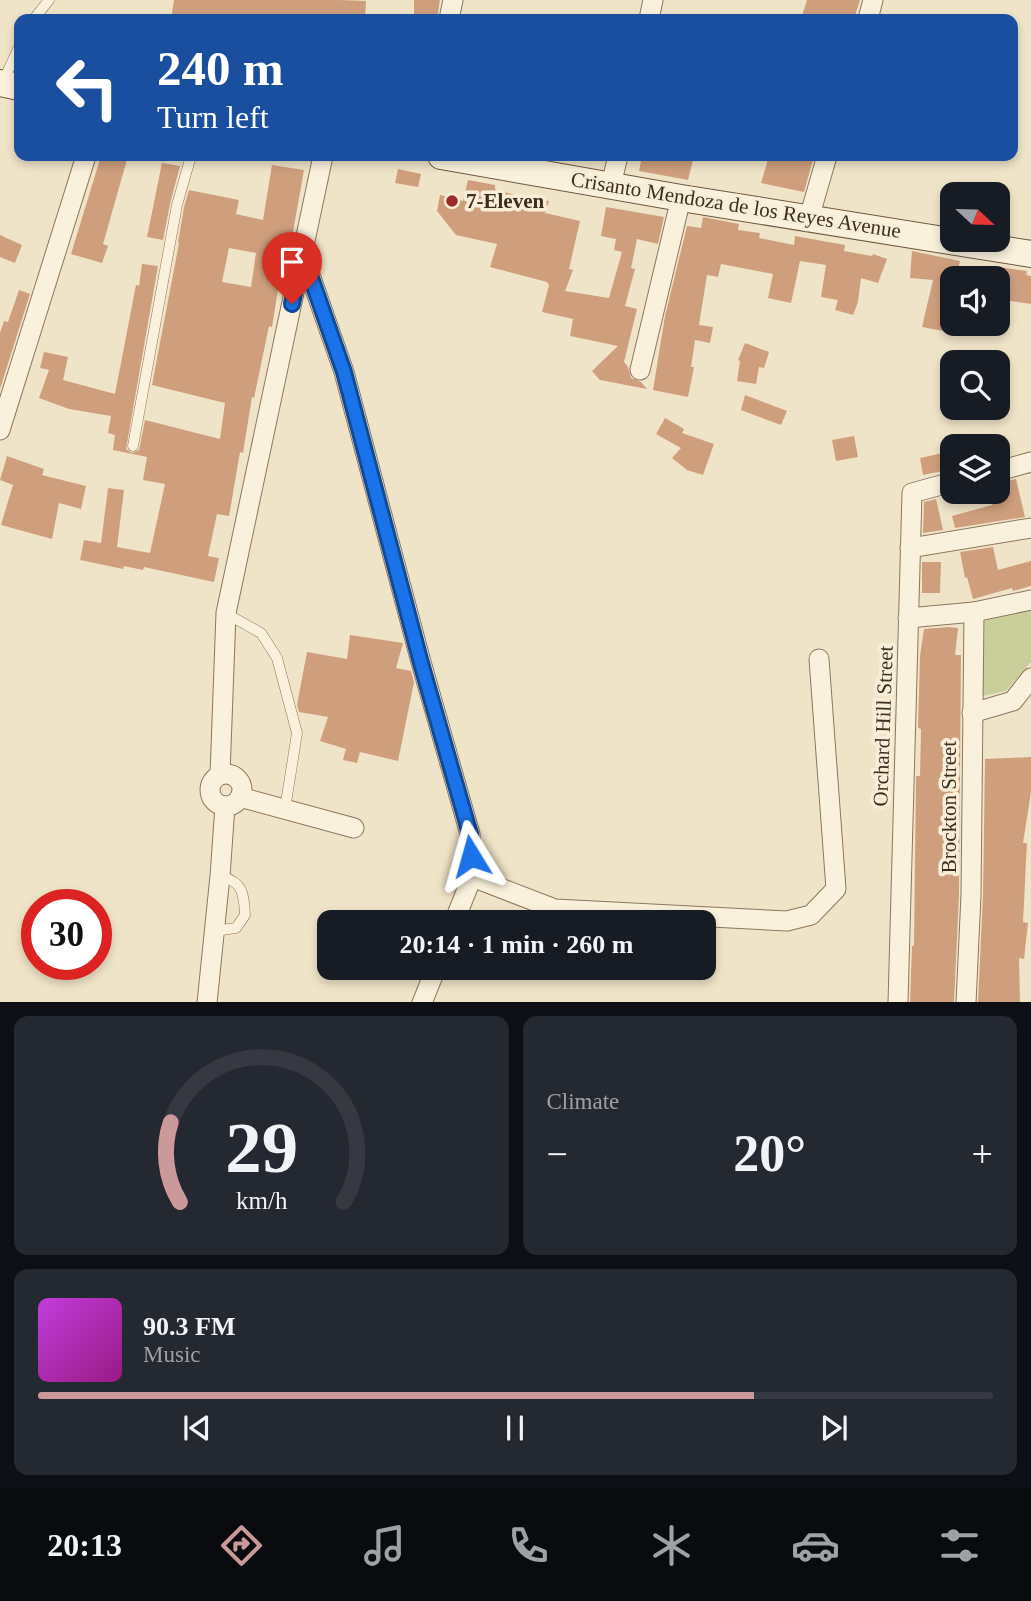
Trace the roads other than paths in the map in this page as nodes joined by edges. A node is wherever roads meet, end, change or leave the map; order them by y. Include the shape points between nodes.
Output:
1 (49, 0) edge
2 (38, 14) edge
3 (14, 62) edge
4 (7, 84) edge
5 (84, 161) edge
6 (190, 161) edge
7 (322, 161) edge
8 (490, 161) edge
9 (617, 161) edge
10 (826, 161) edge
11 (611, 185) junction
12 (681, 198) junction
13 (809, 218) junction
14 (302, 252) junction
15 (1031, 254) edge
16 (640, 370) dead end
17 (0, 430) edge
18 (133, 446) dead end
19 (1031, 462) edge
20 (1010, 468) edge
21 (940, 485) edge
22 (1031, 528) edge
23 (910, 548) junction
24 (1031, 600) edge
25 (974, 612) junction
26 (226, 613) junction
27 (908, 618) junction
28 (819, 659) dead end
29 (1031, 678) edge
30 (972, 713) junction
31 (232, 802) junction
32 (285, 809) junction
33 (354, 828) dead end
34 (220, 876) junction
35 (472, 877) junction
36 (459, 910) edge
37 (213, 931) junction
38 (431, 980) edge
39 (207, 1002) edge
40 (422, 1002) edge
41 (898, 1002) edge
42 (966, 1002) edge

1 - 2 lane
3 - 4 lane
5 - 17 street
6 - 18 lane via 177,205
7 - 14 street
8 - 11 main road, Crisanto Mendoza de los Reyes Avenue
9 - 11 street
10 - 13 street
11 - 12 main road, Crisanto Mendoza de los Reyes Avenue
12 - 13 main road, Crisanto Mendoza de los Reyes Avenue
12 - 16 street
13 - 15 main road, Crisanto Mendoza de los Reyes Avenue
14 - 26 street
14 - 35 street via 344,372 470,834
19 - 20 street
21 - 23 street, Orchard Hill Street via 912,493
22 - 23 street
23 - 27 street, Orchard Hill Street
24 - 25 street
25 - 27 street
25 - 30 street, Brockton Street
26 - 31 street via 220,775 238,780 242,791
26 - 32 lane via 261,633 277,658 297,733
27 - 41 street, Orchard Hill Street
28 - 35 street via 836,889 811,915 787,921 555,909
29 - 30 street via 1013,701
30 - 42 street, Brockton Street
31 - 32 street
31 - 34 street
32 - 33 street
34 - 37 street
34 - 37 lane via 234,880 240,888 245,915 236,928
35 - 36 street
37 - 39 street
38 - 40 street

